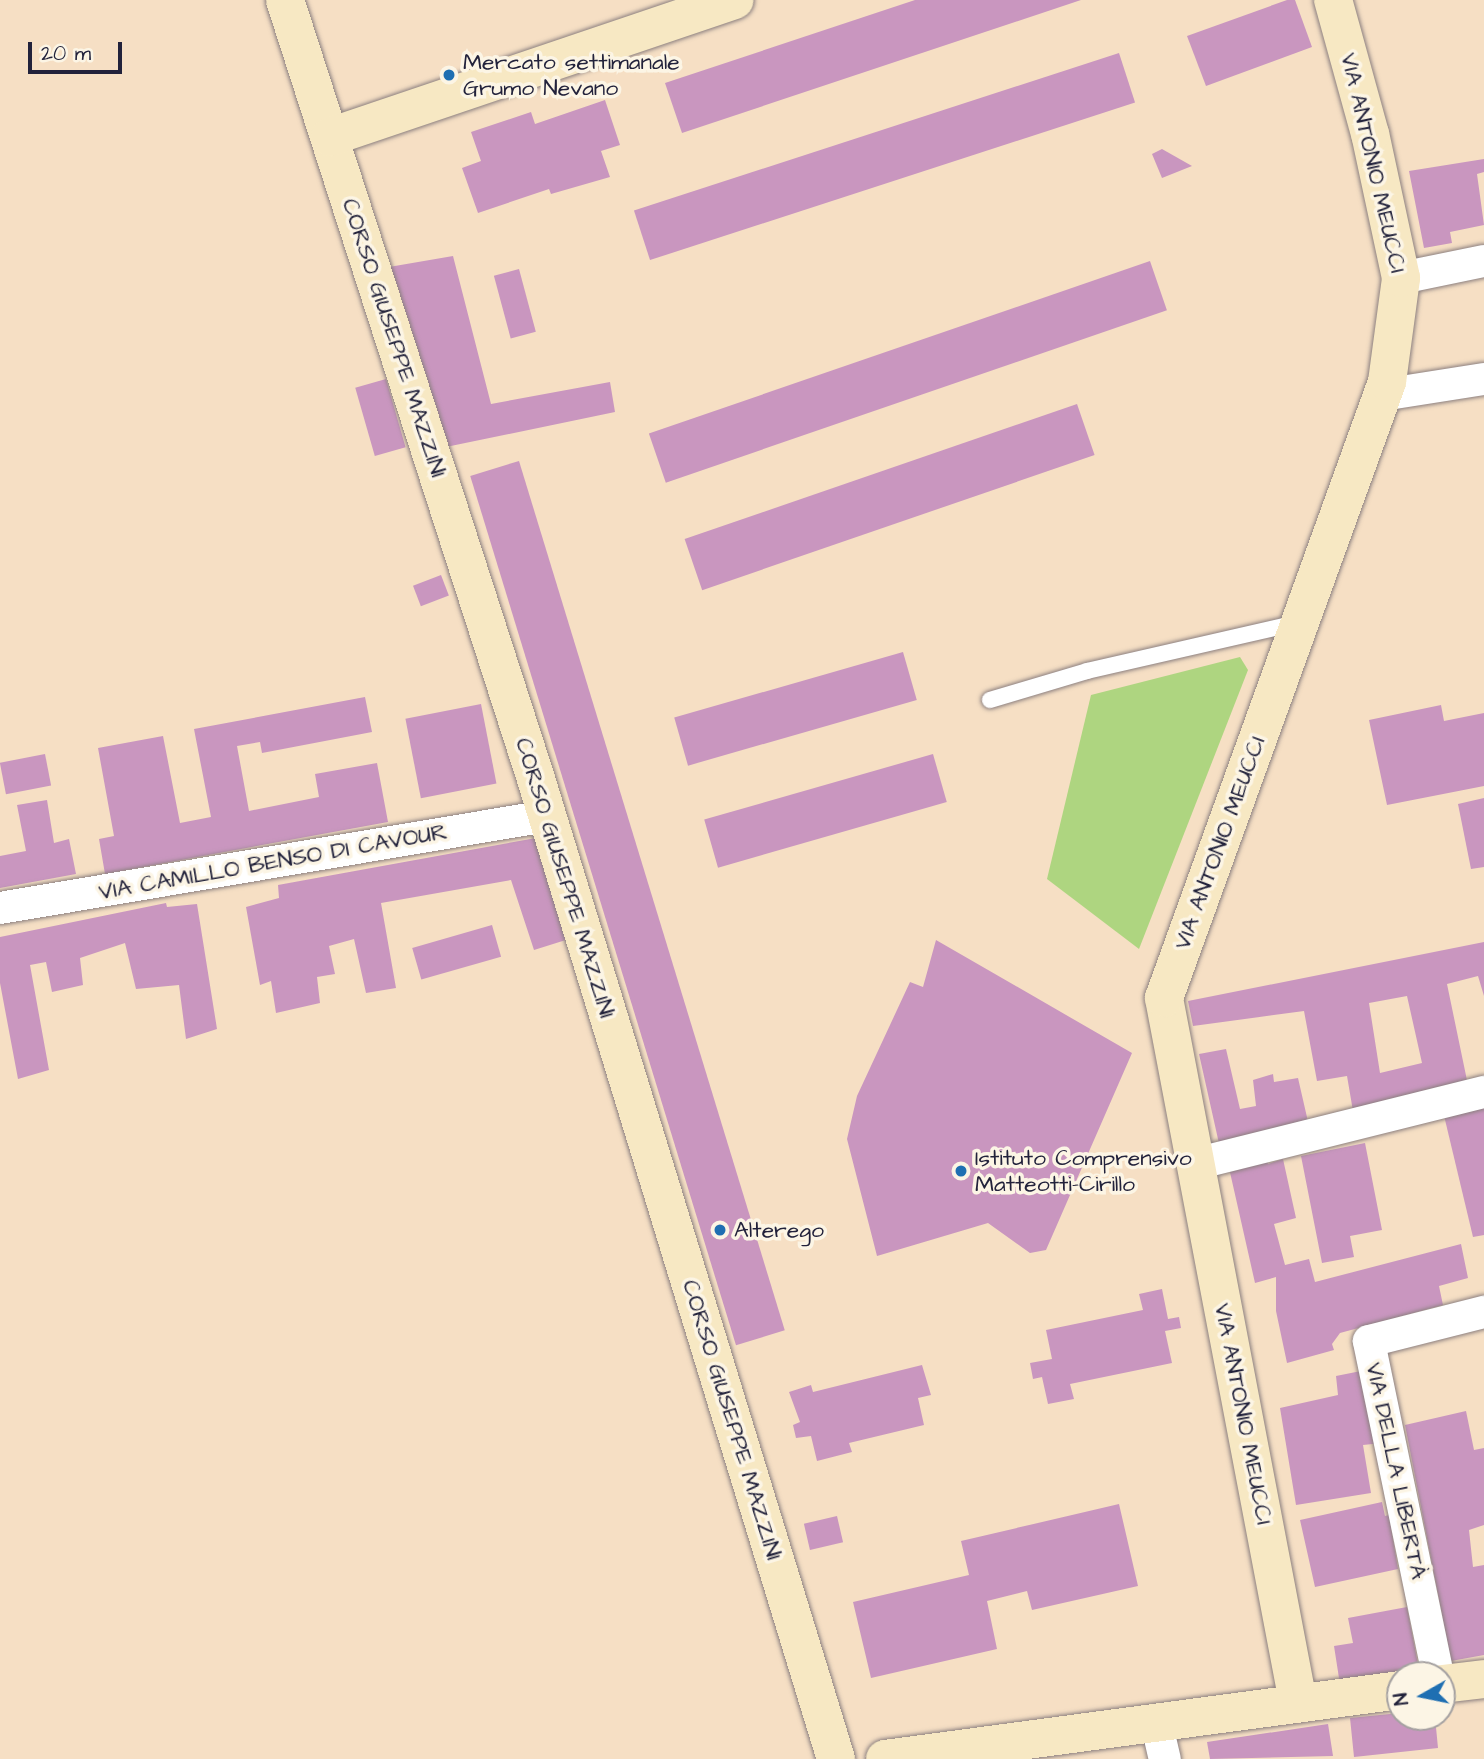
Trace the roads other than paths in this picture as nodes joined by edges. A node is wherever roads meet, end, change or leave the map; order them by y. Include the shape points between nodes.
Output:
1 (285, 0) edge
2 (734, 0) edge
3 (1333, 0) edge
4 (330, 137) junction
5 (1484, 261) edge
6 (1401, 278) junction
7 (1484, 379) edge
8 (1382, 395) junction
9 (1300, 623) junction
10 (990, 699) dead end
11 (545, 816) junction
12 (0, 908) edge
13 (1484, 1092) edge
14 (1195, 1164) junction
15 (1484, 1312) edge
16 (1435, 1661) edge
17 (1484, 1679) edge
18 (1456, 1682) edge
19 (1386, 1692) edge
20 (1298, 1702) junction
21 (1156, 1721) junction
22 (836, 1759) edge
23 (885, 1759) edge
24 (1166, 1759) edge

1 - 4 street, CORSO GIUSEPPE MAZZINI
2 - 4 street
3 - 6 street, VIA ANTONIO MEUCCI via 1370,134
4 - 11 street, CORSO GIUSEPPE MAZZINI
5 - 6 street
6 - 8 street, VIA ANTONIO MEUCCI
7 - 8 street
8 - 9 street, VIA ANTONIO MEUCCI
9 - 10 lane via 1087,671
9 - 14 street, VIA ANTONIO MEUCCI via 1164,998
11 - 12 street, VIA CAMILLO BENSO DI CAVOUR
11 - 22 street, CORSO GIUSEPPE MAZZINI
13 - 14 street
14 - 20 street, VIA ANTONIO MEUCCI
15 - 16 street, VIA DELLA LIBERTÀ via 1369,1342
17 - 18 street
19 - 20 street
20 - 21 street
21 - 23 street
21 - 24 street

